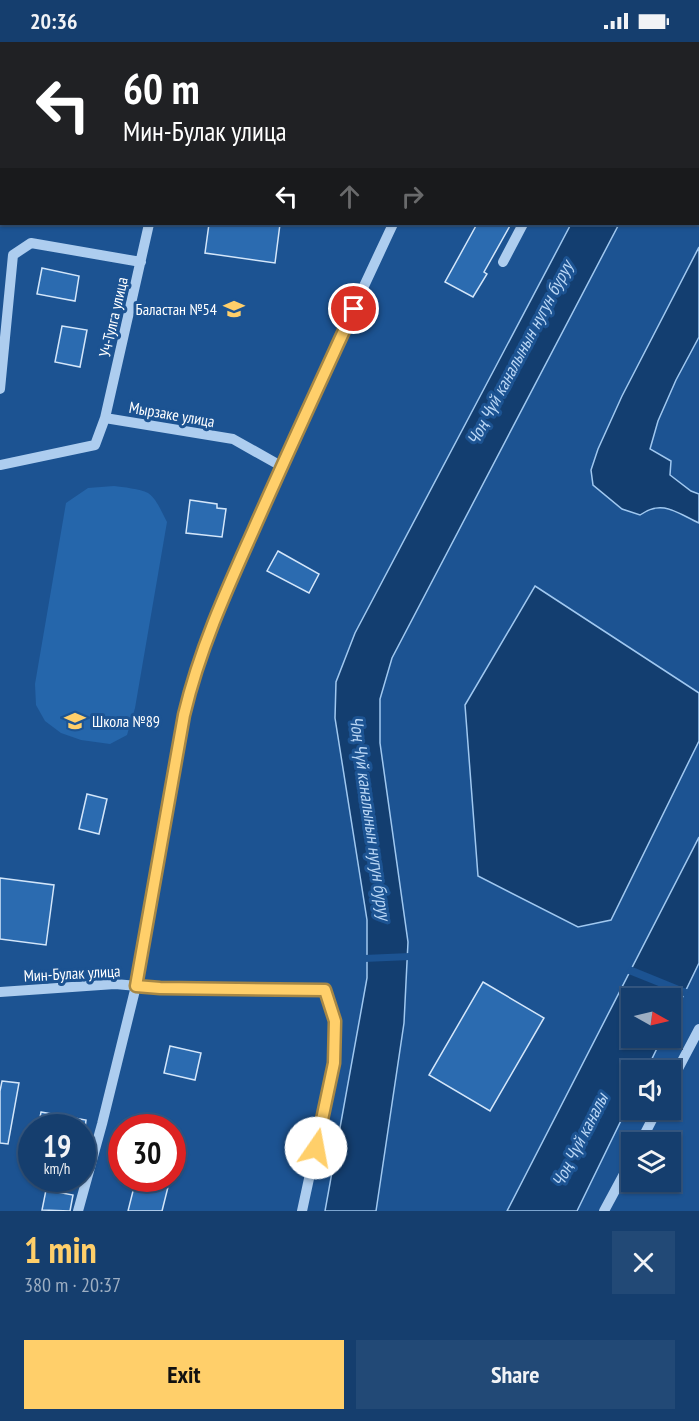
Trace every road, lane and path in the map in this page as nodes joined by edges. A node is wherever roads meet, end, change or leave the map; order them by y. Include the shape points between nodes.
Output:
1 (149, 225) edge
2 (393, 225) edge
3 (522, 225) edge
4 (141, 262) junction
5 (503, 262) dead end
6 (0, 389) edge
7 (105, 418) junction
8 (0, 465) edge
9 (281, 466) junction
10 (136, 986) junction
11 (0, 992) edge
12 (699, 1029) edge
13 (681, 1063) edge
14 (621, 1179) edge
15 (78, 1211) edge
16 (302, 1211) edge
17 (604, 1211) edge

1 - 4 street, Уч-Тулга улица
2 - 9 street
3 - 5 street
4 - 6 street via 31,243 13,255
4 - 7 street, Уч-Тулга улица
7 - 8 street, Мырзаке улица via 95,445
7 - 9 street, Мырзаке улица via 233,440
9 - 10 street via 226,590 191,684
10 - 11 street, Мин-Булак улица
10 - 15 street
10 - 16 street, Мин-Булак улица via 325,990 335,1021 334,1063
12 - 13 street
14 - 17 street

